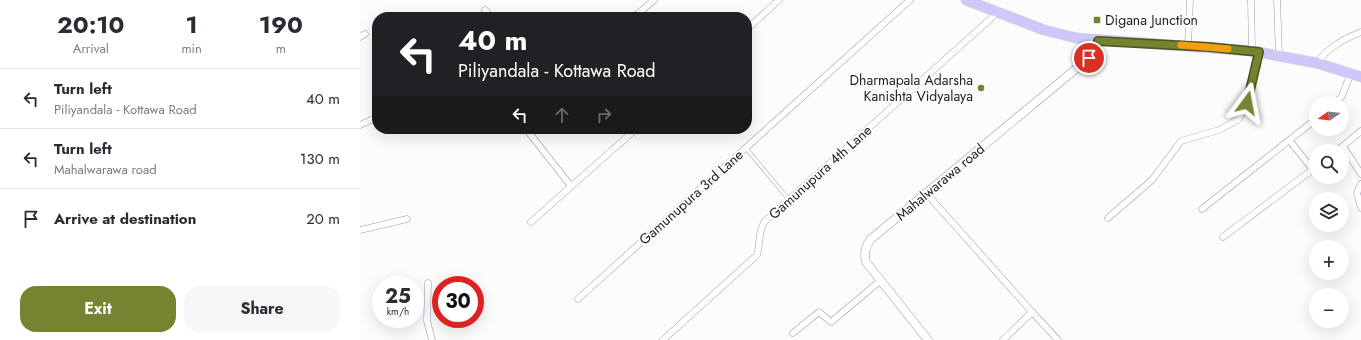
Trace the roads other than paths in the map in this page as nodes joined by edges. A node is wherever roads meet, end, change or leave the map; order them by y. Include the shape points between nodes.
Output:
1 (654, 0) edge
2 (779, 0) edge
3 (910, 0) edge
4 (966, 0) edge
5 (1190, 0) edge
6 (1251, 0) edge
7 (1277, 0) edge
8 (640, 12) edge
9 (997, 13) junction
10 (752, 24) edge
11 (1361, 32) edge
12 (1098, 41) junction
13 (1188, 46) junction
14 (1255, 52) junction
15 (1279, 56) junction
16 (1317, 63) junction
17 (1351, 73) junction
18 (1361, 77) edge
19 (1342, 96) edge
20 (372, 119) edge
21 (360, 125) edge
22 (1309, 126) edge
23 (1361, 131) edge
24 (530, 134) edge
25 (630, 134) edge
26 (1290, 141) junction
27 (1345, 144) edge
28 (746, 148) junction
29 (1349, 155) edge
30 (1309, 162) edge
31 (1309, 172) edge
32 (1361, 174) edge
33 (1361, 184) edge
34 (571, 186) junction
35 (926, 193) junction
36 (789, 200) junction
37 (1361, 208) edge
38 (1202, 209) dead end
39 (1108, 218) dead end
40 (407, 219) dead end
41 (531, 222) dead end
42 (360, 230) edge
43 (1223, 237) dead end
44 (880, 281) junction
45 (428, 283) dead end
46 (578, 298) dead end
47 (1032, 312) junction
48 (793, 333) dead end
49 (432, 340) edge
50 (663, 340) edge
51 (928, 340) edge
52 (1002, 340) edge
53 (1058, 340) edge

1 - 8 street
2 - 10 street
3 - 28 street, Gamunupura 3rd Lane
4 - 9 main road
5 - 13 street
6 - 14 street
7 - 15 street
9 - 12 main road via 1044,30
9 - 36 street, Gamunupura 4th Lane
11 - 16 street via 1339,42
12 - 13 main road
12 - 35 street, Mahalwarawa road via 1089,58
13 - 14 main road
14 - 15 main road
14 - 39 street via 1247,103 1239,119 1219,130 1181,141 1152,180
15 - 16 main road
16 - 17 main road
17 - 18 main road
17 - 19 street
20 - 21 street
22 - 26 street
23 - 27 street
24 - 34 street
25 - 34 street
26 - 30 street
26 - 38 street
28 - 36 lane
28 - 46 street, Gamunupura 3rd Lane
29 - 32 street
31 - 43 street
33 - 37 street via 1357,193
34 - 41 street
35 - 44 street, Mahalwarawa road via 867,245 866,262
35 - 47 street
36 - 50 street, Gamunupura 4th Lane via 765,221 759,231 757,256
40 - 42 street
44 - 48 street via 831,322 819,312
44 - 51 street, Mahalwarawa road
45 - 49 street via 428,321
47 - 52 street
47 - 53 street

